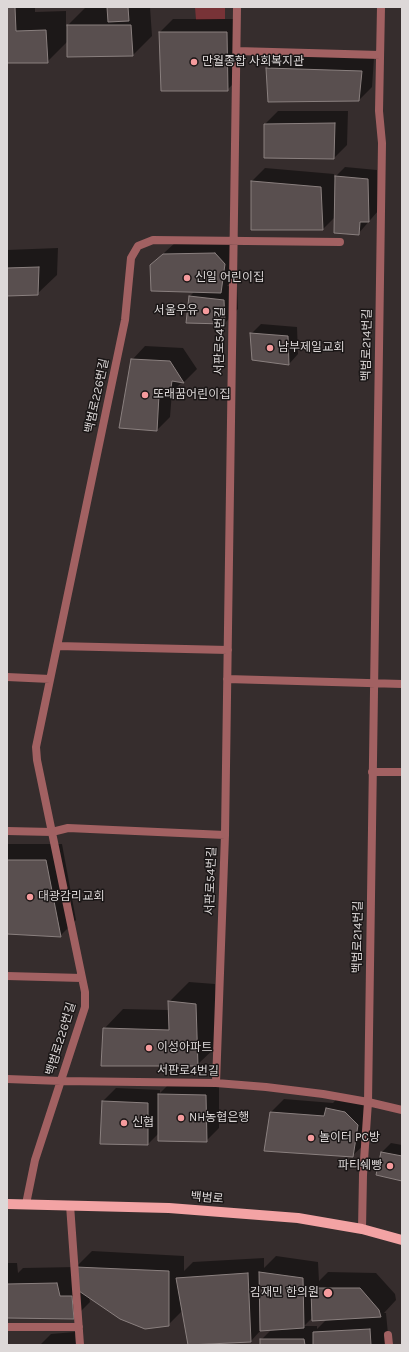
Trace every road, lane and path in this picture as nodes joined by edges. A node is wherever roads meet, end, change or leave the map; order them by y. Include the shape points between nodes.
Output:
1 (238, 7) edge
2 (381, 7) edge
3 (237, 51) junction
4 (380, 55) junction
5 (234, 240) junction
6 (340, 242) dead end
7 (57, 646) junction
8 (228, 650) junction
9 (7, 677) edge
10 (50, 679) junction
11 (227, 679) junction
12 (374, 683) junction
13 (402, 684) edge
14 (372, 772) junction
15 (402, 772) edge
16 (7, 831) edge
17 (52, 832) junction
18 (225, 835) junction
19 (7, 976) edge
20 (82, 978) junction
21 (7, 1079) edge
22 (61, 1081) junction
23 (216, 1083) junction
24 (368, 1102) junction
25 (402, 1110) edge
26 (7, 1204) edge
27 (26, 1204) junction
28 (70, 1205) junction
29 (362, 1229) junction
30 (402, 1240) edge
31 (7, 1326) edge
32 (79, 1327) junction
33 (388, 1335) dead end
34 (80, 1345) edge
35 (389, 1345) edge

1 - 3 lane, 서판로54번길
2 - 4 lane, 백범로214번길
3 - 4 lane
3 - 5 lane, 서판로54번길
4 - 12 lane, 백범로214번길 via 379,111 382,143
5 - 6 lane, 백범로226번길
5 - 7 lane, 백범로226번길 via 153,240 138,246 131,258 124,320
5 - 8 lane, 서판로54번길
7 - 8 lane
7 - 10 lane, 백범로226번길
8 - 11 lane, 서판로54번길
9 - 10 lane
10 - 17 lane, 백범로226번길 via 36,748
11 - 12 lane
11 - 18 lane, 서판로54번길
12 - 13 lane
12 - 14 lane, 백범로214번길
14 - 15 lane
14 - 24 lane, 백범로214번길
16 - 17 lane
17 - 18 lane via 68,828
17 - 20 lane, 백범로226번길
18 - 23 lane, 서판로54번길
19 - 20 lane
20 - 22 lane, 백범로226번길 via 86,992 85,1007
21 - 22 lane, 서판로4번길
22 - 23 lane, 서판로4번길
22 - 27 lane, 백범로226번길 via 35,1160
23 - 24 lane, 서판로4번길 via 323,1094
24 - 25 lane
24 - 29 lane, 백범로214번길
26 - 27 main road, 백범로
27 - 28 main road, 백범로
28 - 29 main road, 백범로 via 169,1208 298,1218
28 - 32 lane
29 - 30 main road, 백범로
31 - 32 lane
32 - 34 lane
33 - 35 lane

